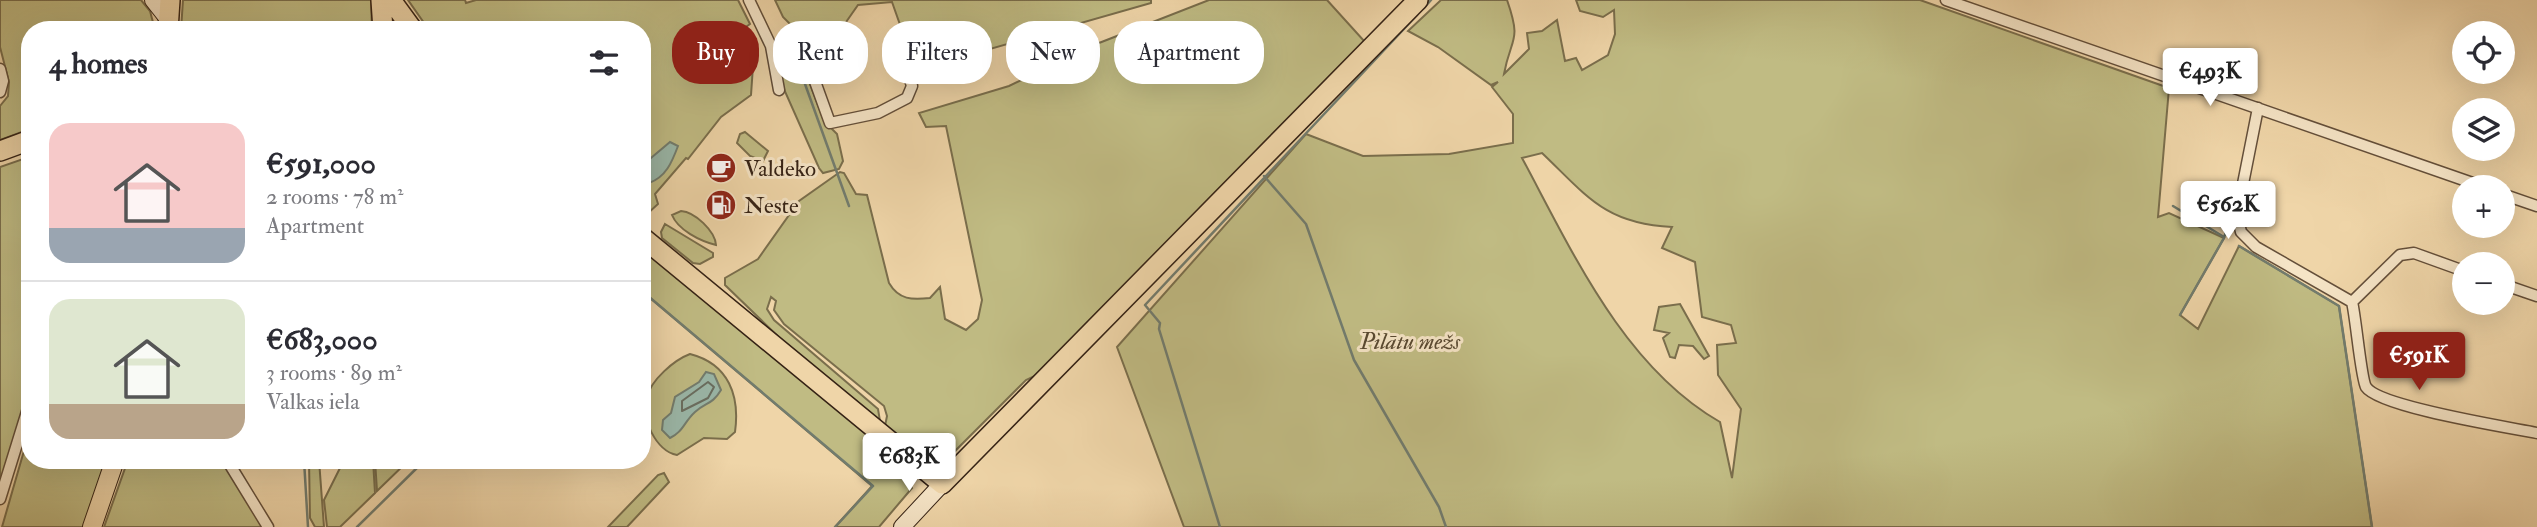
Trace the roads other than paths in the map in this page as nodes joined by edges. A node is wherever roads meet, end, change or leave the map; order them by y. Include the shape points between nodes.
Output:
1 (153, 0) edge
2 (381, 0) edge
3 (391, 0) edge
4 (749, 0) edge
5 (1418, 0) edge
6 (1946, 0) edge
7 (168, 20) edge
8 (382, 21) edge
9 (406, 21) edge
10 (772, 50) junction
11 (0, 69) edge
12 (911, 84) edge
13 (779, 90) dead end
14 (1, 91) edge
15 (2258, 108) junction
16 (21, 146) edge
17 (0, 151) edge
18 (2452, 176) edge
19 (2515, 198) edge
20 (2537, 206) edge
21 (651, 244) edge
22 (2452, 267) edge
23 (2515, 288) edge
24 (2537, 296) edge
25 (2351, 302) junction
26 (21, 431) edge
27 (2537, 433) edge
28 (112, 469) edge
29 (233, 469) edge
30 (942, 484) junction
31 (0, 499) edge
32 (92, 527) edge
33 (268, 527) edge
34 (902, 527) edge

1 - 7 main road
2 - 8 highway
3 - 9 highway
4 - 10 street
5 - 30 highway
6 - 15 street
10 - 12 street via 786,42 798,46 830,123 878,113 907,98
10 - 13 street
11 - 14 street
15 - 18 street
15 - 25 street via 2237,214 2241,232 2256,247
16 - 17 highway
19 - 20 street
21 - 30 highway
22 - 25 street via 2414,253 2400,255
23 - 24 street
25 - 27 street via 2365,385 2374,396
26 - 31 street
28 - 32 main road
29 - 33 street
30 - 34 main road

